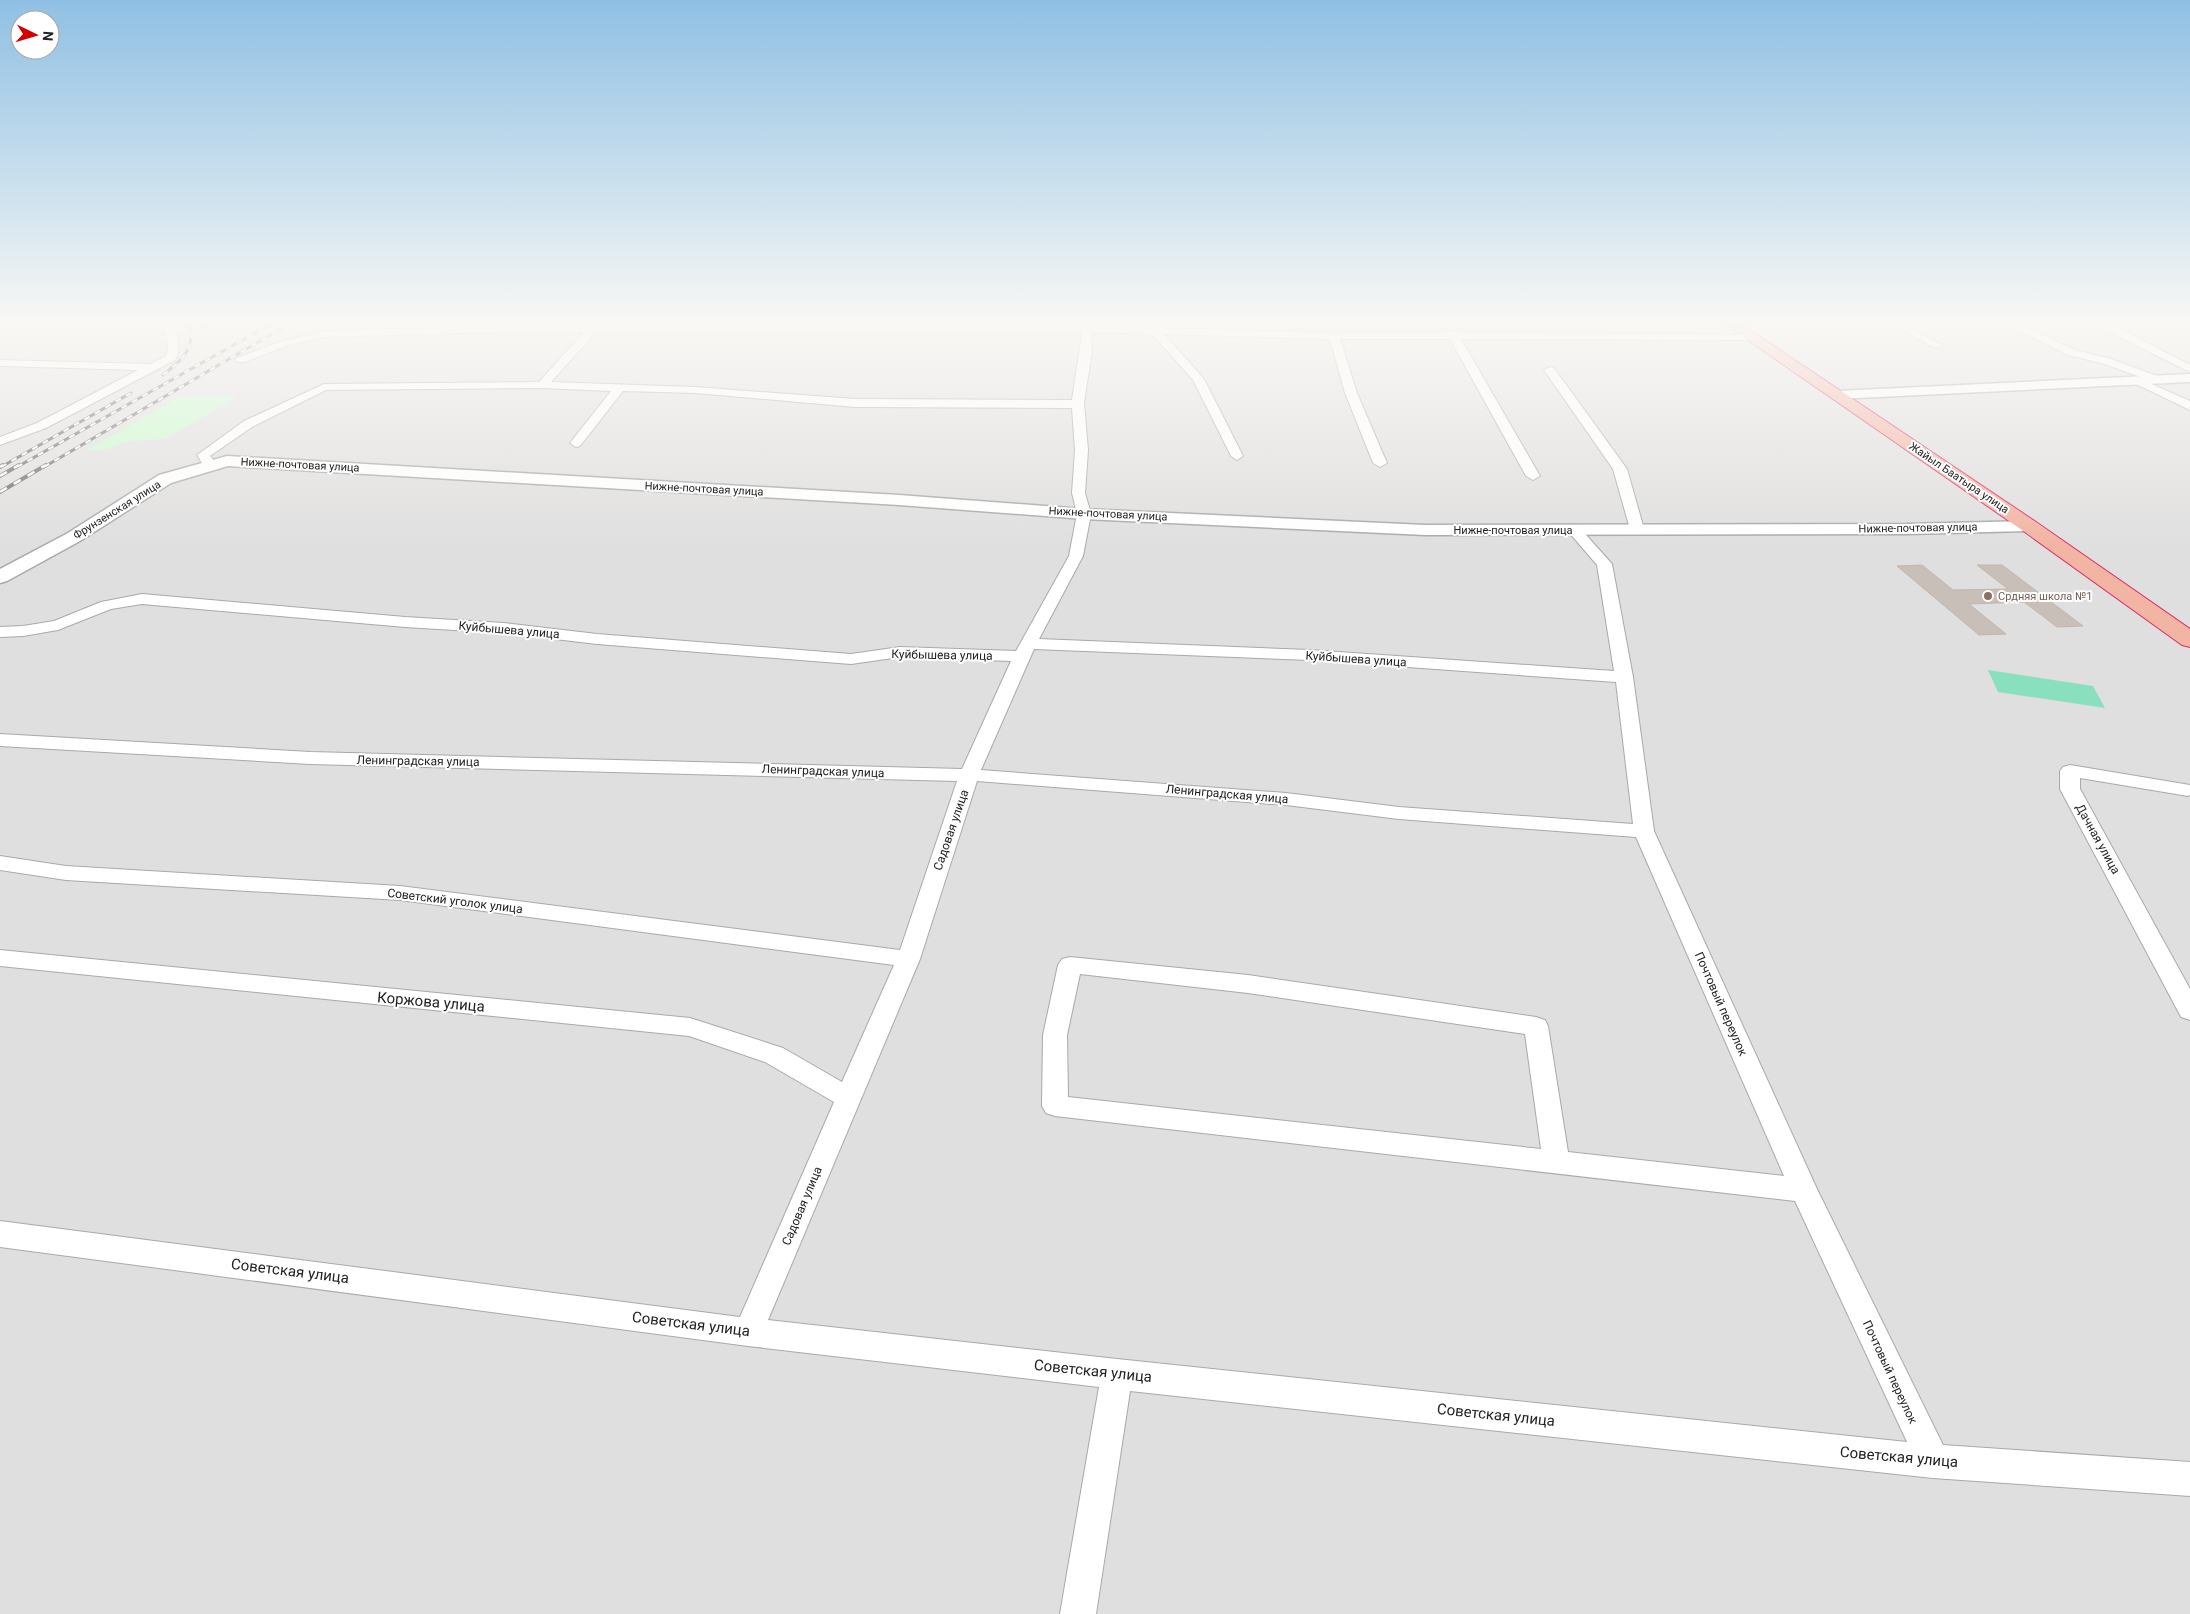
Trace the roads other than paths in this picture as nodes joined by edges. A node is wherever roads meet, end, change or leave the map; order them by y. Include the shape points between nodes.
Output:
1 (98, 395) edge
2 (307, 395) edge
3 (613, 395) edge
4 (760, 395) edge
5 (1079, 395) edge
6 (1206, 395) edge
7 (1352, 395) edge
8 (1483, 395) edge
9 (1568, 395) edge
10 (1837, 395) edge
11 (2168, 395) edge
12 (1078, 404) junction
13 (2190, 406) edge
14 (0, 441) edge
15 (576, 443) dead end
16 (1237, 456) dead end
17 (1380, 463) dead end
18 (210, 465) junction
19 (1533, 476) dead end
20 (1084, 514) junction
21 (2019, 526) junction
22 (1637, 529) junction
23 (1574, 530) junction
24 (0, 577) edge
25 (0, 632) edge
26 (2190, 640) edge
27 (1025, 650) junction
28 (1624, 677) junction
29 (0, 740) edge
30 (969, 775) junction
31 (2188, 790) dead end
32 (1644, 831) junction
33 (0, 863) edge
34 (0, 958) edge
35 (908, 960) junction
36 (2190, 1011) edge
37 (848, 1098) junction
38 (1556, 1164) junction
39 (1804, 1190) junction
40 (0, 1234) edge
41 (748, 1332) junction
42 (1117, 1374) junction
43 (1933, 1462) junction
44 (2190, 1479) edge
45 (1078, 1614) edge

1 - 14 street via 60,418
2 - 18 street via 248,424 203,455
3 - 15 street
4 - 12 street via 855,403
5 - 12 street, Садовая улица
6 - 16 street
7 - 17 street
8 - 19 street
9 - 22 street via 1620,469
10 - 21 highway, Жайыл Баатыра улица
11 - 13 street
12 - 20 street, Садовая улица via 1081,455 1078,501
18 - 20 street, Нижне-почтовая улица via 227,461 899,500
18 - 24 street, Фрунзенская улица via 166,479 74,537
20 - 23 street, Нижне-почтовая улица via 1425,530
20 - 27 street, Садовая улица via 1076,556
21 - 22 street, Нижне-почтовая улица
21 - 26 highway, Жайыл Баатыра улица
22 - 23 street, Нижне-почтовая улица
23 - 28 street, Почтовый переулок via 1604,564
25 - 27 street, Куйбышева улица via 58,625 107,605 142,599 851,659 900,652
27 - 28 street, Куйбышева улица via 1310,655
27 - 30 street, Садовая улица
28 - 32 street, Почтовый переулок
29 - 30 street, Ленинградская улица via 310,758
30 - 32 street, Ленинградская улица via 1286,799 1399,814
30 - 35 street, Садовая улица
31 - 36 street, Дачная улица via 2070,771 2070,789
32 - 39 street, Почтовый переулок
33 - 35 street, Советский уголок улица via 66,873 400,893
34 - 37 street, Коржова улица via 690,1027 774,1055
35 - 37 street, Садовая улица
37 - 41 street, Садовая улица
38 - 38 street via 1055,1106 1055,1035 1070,965 1248,984 1536,1026
38 - 39 street
39 - 43 street, Почтовый переулок
40 - 41 street, Советская улица
41 - 42 street, Советская улица
42 - 43 street, Советская улица
42 - 45 street
43 - 44 street, Советская улица

